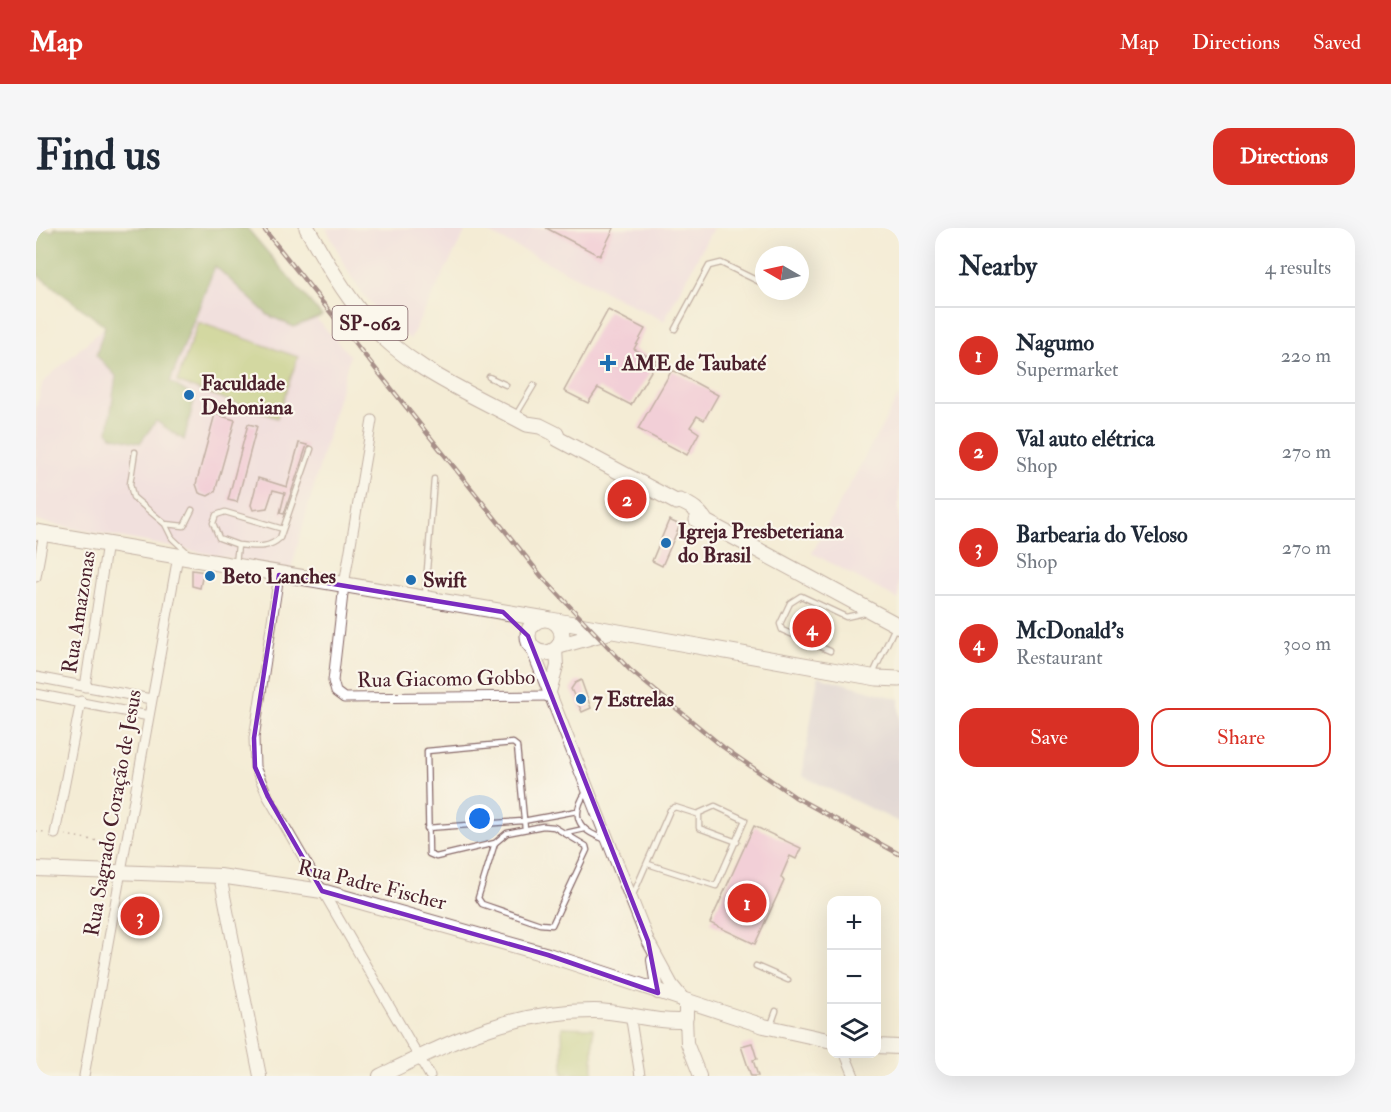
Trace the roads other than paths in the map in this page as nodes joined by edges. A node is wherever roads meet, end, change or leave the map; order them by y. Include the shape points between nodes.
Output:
1 (307, 228) edge
2 (314, 228) edge
3 (331, 270) junction
4 (755, 280) edge
5 (675, 329) dead end
6 (489, 377) dead end
7 (506, 385) dead end
8 (534, 385) dead end
9 (514, 417) junction
10 (372, 420) dead end
11 (311, 449) dead end
12 (135, 452) dead end
13 (434, 479) dead end
14 (192, 510) dead end
15 (165, 524) junction
16 (283, 529) junction
17 (40, 533) edge
18 (107, 543) junction
19 (238, 545) junction
20 (178, 556) junction
21 (194, 559) junction
22 (236, 566) junction
23 (279, 575) junction
24 (36, 577) edge
25 (344, 585) junction
26 (425, 599) junction
27 (870, 611) junction
28 (503, 612) junction
29 (548, 620) junction
30 (898, 625) edge
31 (614, 631) junction
32 (529, 641) junction
33 (557, 647) junction
34 (830, 651) dead end
35 (36, 677) edge
36 (874, 678) junction
37 (899, 679) edge
38 (85, 687) junction
39 (899, 687) edge
40 (36, 694) edge
41 (549, 696) junction
42 (151, 699) junction
43 (81, 701) junction
44 (149, 716) junction
45 (587, 790) junction
46 (577, 811) junction
47 (699, 814) junction
48 (523, 821) junction
49 (427, 828) junction
50 (584, 829) junction
51 (525, 830) junction
52 (566, 833) junction
53 (55, 834) road end
54 (608, 841) junction
55 (737, 842) junction
56 (495, 843) junction
57 (648, 864) junction
58 (36, 869) edge
59 (122, 871) junction
60 (220, 876) junction
61 (322, 891) junction
62 (631, 899) junction
63 (648, 941) junction
64 (756, 966) dead end
65 (788, 980) dead end
66 (657, 993) junction
67 (686, 1002) junction
68 (776, 1011) dead end
69 (630, 1014) junction
70 (686, 1017) junction
71 (662, 1020) junction
72 (770, 1027) junction
73 (827, 1040) edge
74 (881, 1046) edge
75 (899, 1047) edge
76 (421, 1056) junction
77 (847, 1058) edge
78 (84, 1076) edge
79 (260, 1076) edge
80 (380, 1076) edge
81 (430, 1076) edge
82 (640, 1076) edge
83 (700, 1076) edge
84 (854, 1076) edge

1 - 3 main road, SP-062
2 - 3 main road, SP-062
3 - 9 main road, SP-062 via 367,321 394,346 420,366
4 - 5 lane via 721,263 709,266
6 - 7 lane
8 - 9 lane
9 - 27 main road, SP-062 via 532,426 535,432 558,439 676,502 677,509 694,520 706,522
10 - 25 street
11 - 16 lane
12 - 15 lane via 132,497
13 - 26 lane
14 - 15 lane via 184,526
15 - 21 lane via 172,538
16 - 19 lane via 273,545
16 - 19 lane via 225,512 216,514 213,523 219,538
17 - 18 main road
17 - 24 street
18 - 20 main road
18 - 38 street, Rua Amazonas
19 - 22 lane
20 - 21 main road
20 - 42 street, Rua Sagrado Coração de Jesus
21 - 22 main road
22 - 23 main road
23 - 25 main road
23 - 61 street via 254,738 255,767
25 - 26 main road
25 - 41 street, Rua Giacomo Gobbo via 333,681 336,692 344,698
26 - 28 main road
27 - 30 main road
27 - 34 lane via 846,617 801,596 790,603 780,624 782,630
28 - 29 main road
28 - 32 main road
29 - 31 main road
29 - 32 main road via 536,622
29 - 33 main road via 561,631
30 - 36 lane
31 - 33 main road
31 - 36 main road
32 - 33 main road via 545,653
32 - 41 street
33 - 41 street via 557,666
35 - 38 street
36 - 37 main road
36 - 39 main road
38 - 42 street
40 - 43 street
41 - 45 street
42 - 44 street, Rua Sagrado Coração de Jesus
43 - 44 street
43 - 53 street, Rua Amazonas
44 - 59 street, Rua Sagrado Coração de Jesus
45 - 46 lane
45 - 54 street
46 - 48 lane
46 - 50 lane
47 - 55 lane via 699,828
47 - 55 lane via 715,806 743,817 745,823
47 - 57 lane via 675,807 670,810
48 - 49 lane
48 - 49 lane via 517,746 513,743 427,751
48 - 51 lane
49 - 56 lane via 429,854 436,857
50 - 52 lane
50 - 54 lane
51 - 52 lane via 554,827
51 - 56 lane via 507,833
52 - 56 lane via 583,842 587,850 555,922 548,926 482,904 478,898
54 - 62 street
55 - 57 lane via 716,886
57 - 62 lane
58 - 59 main road, Rua Padre Fischer
59 - 60 main road, Rua Padre Fischer
59 - 78 street, Rua Sagrado Coração de Jesus
60 - 61 main road, Rua Padre Fischer
60 - 79 street
61 - 66 main road, Rua Padre Fischer via 537,951
61 - 76 street
62 - 63 street
63 - 66 street via 657,971
63 - 67 street
64 - 65 lane
66 - 67 main road, Rua Padre Fischer
66 - 71 main road via 656,1006
67 - 70 main road
67 - 72 main road, Rua Padre Fischer
68 - 72 lane
69 - 71 main road
69 - 76 main road via 560,1012 500,1023
69 - 82 street
70 - 71 main road via 680,1021
70 - 83 street via 687,1043
72 - 73 main road, Rua Padre Fischer
74 - 75 main road
76 - 80 main road
76 - 81 street
77 - 84 street

